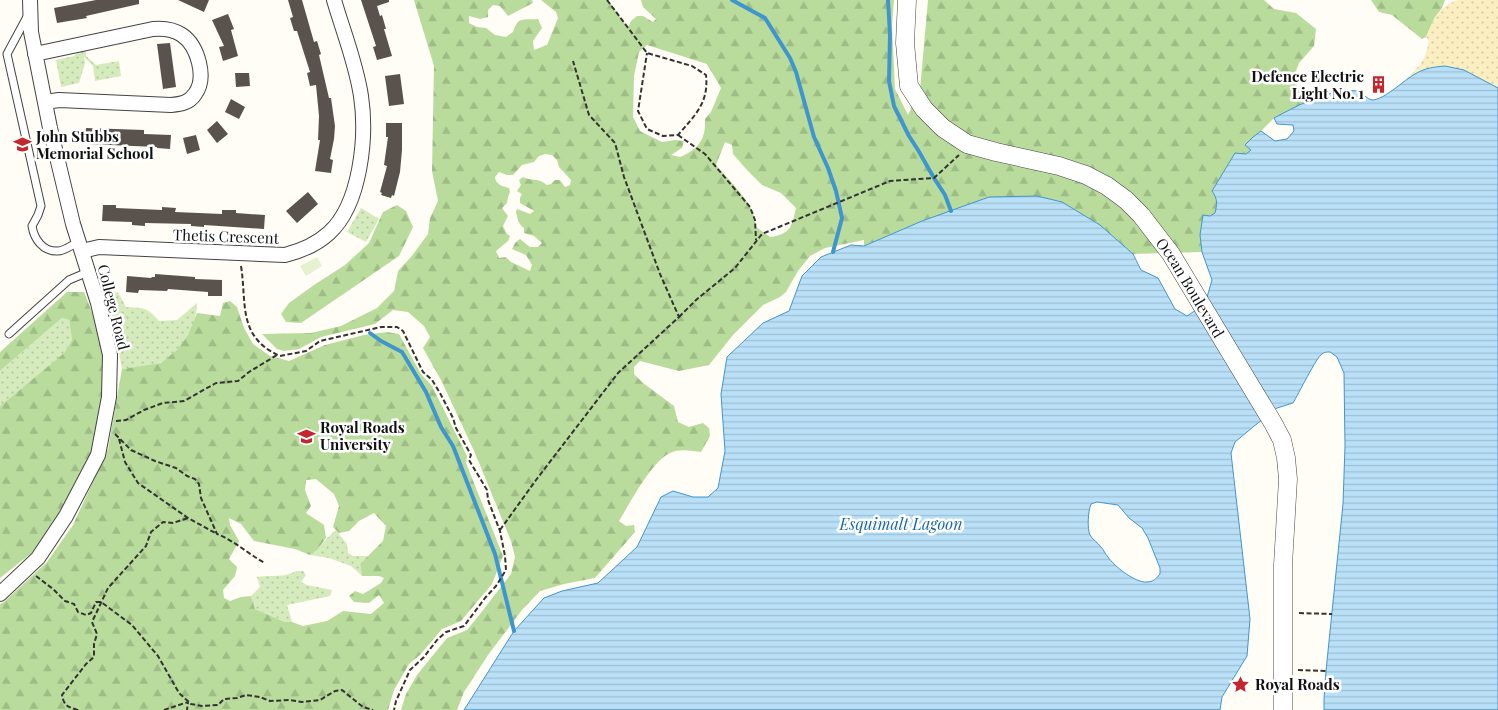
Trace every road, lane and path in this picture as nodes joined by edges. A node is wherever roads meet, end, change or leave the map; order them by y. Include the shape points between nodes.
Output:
1 (334, 0) edge
2 (607, 0) edge
3 (907, 0) edge
4 (30, 6) edge
5 (647, 53) junction
6 (35, 54) junction
7 (573, 61) dead end
8 (45, 102) junction
9 (678, 135) junction
10 (970, 145) junction
11 (756, 240) junction
12 (81, 246) junction
13 (239, 254) junction
14 (88, 272) junction
15 (679, 317) junction
16 (9, 334) dead end
17 (278, 355) junction
18 (105, 422) junction
19 (119, 439) junction
20 (188, 518) junction
21 (500, 530) junction
22 (217, 534) junction
23 (265, 563) dead end
24 (27, 569) junction
25 (0, 594) edge
26 (101, 602) junction
27 (1284, 613) junction
28 (1332, 614) dead end
29 (1283, 670) junction
30 (1326, 671) dead end
31 (188, 702) junction
32 (78, 710) edge
33 (164, 710) edge
34 (187, 710) edge
35 (373, 710) edge
36 (394, 710) edge
37 (1283, 710) edge

1 - 13 street, Thetis Crescent via 357,76 363,110 360,167 351,197 330,233 309,248 285,255
2 - 5 path
3 - 10 street, Ocean Boulevard via 905,44 909,86 924,109 943,128
4 - 6 street, College Road via 30,32
4 - 12 lane via 7,54 41,206 32,226 33,235 49,250
5 - 9 path via 638,111 647,129 663,136
5 - 9 path via 692,66 706,75 703,104
6 - 8 street, College Road
6 - 8 street via 164,28 183,35 198,60 200,85 196,94 182,104
7 - 15 path via 589,115 616,143 624,177
8 - 12 street, College Road
9 - 11 path via 705,154 750,207 755,220
10 - 11 path via 934,178 890,181 762,234
10 - 27 street, Ocean Boulevard via 1059,166 1107,186 1136,210 1171,254 1282,440 1287,472
11 - 15 path via 735,268
12 - 13 street, Thetis Crescent
12 - 14 street, College Road
13 - 17 path via 246,318 265,348
14 - 16 lane via 68,280
14 - 18 street, College Road via 110,355
15 - 21 path via 618,373
17 - 18 path via 238,381 216,383 184,401 163,403 126,420
17 - 21 path via 306,351 320,341 381,327 402,331 423,372 432,380 453,418 471,455 469,460 487,490
18 - 19 path
18 - 24 street, College Road via 98,455 66,516
19 - 20 path via 125,462 138,484
19 - 22 path via 131,450 195,479
20 - 22 path
20 - 26 path via 173,523 163,522 151,532 146,546 108,588
21 - 36 path via 506,570 464,626 446,632 410,670
22 - 23 path
24 - 25 street, College Road
24 - 26 path via 74,604 78,612 86,615 96,602
26 - 31 path via 132,626 158,656 179,693
26 - 32 path via 92,622 97,634 94,657 62,694 63,702
27 - 28 path
27 - 29 street, Ocean Boulevard
29 - 30 path
29 - 37 street, Ocean Boulevard
31 - 33 path
31 - 34 path
31 - 35 path via 202,706 246,695 270,701 302,702 320,700 342,690 363,707

